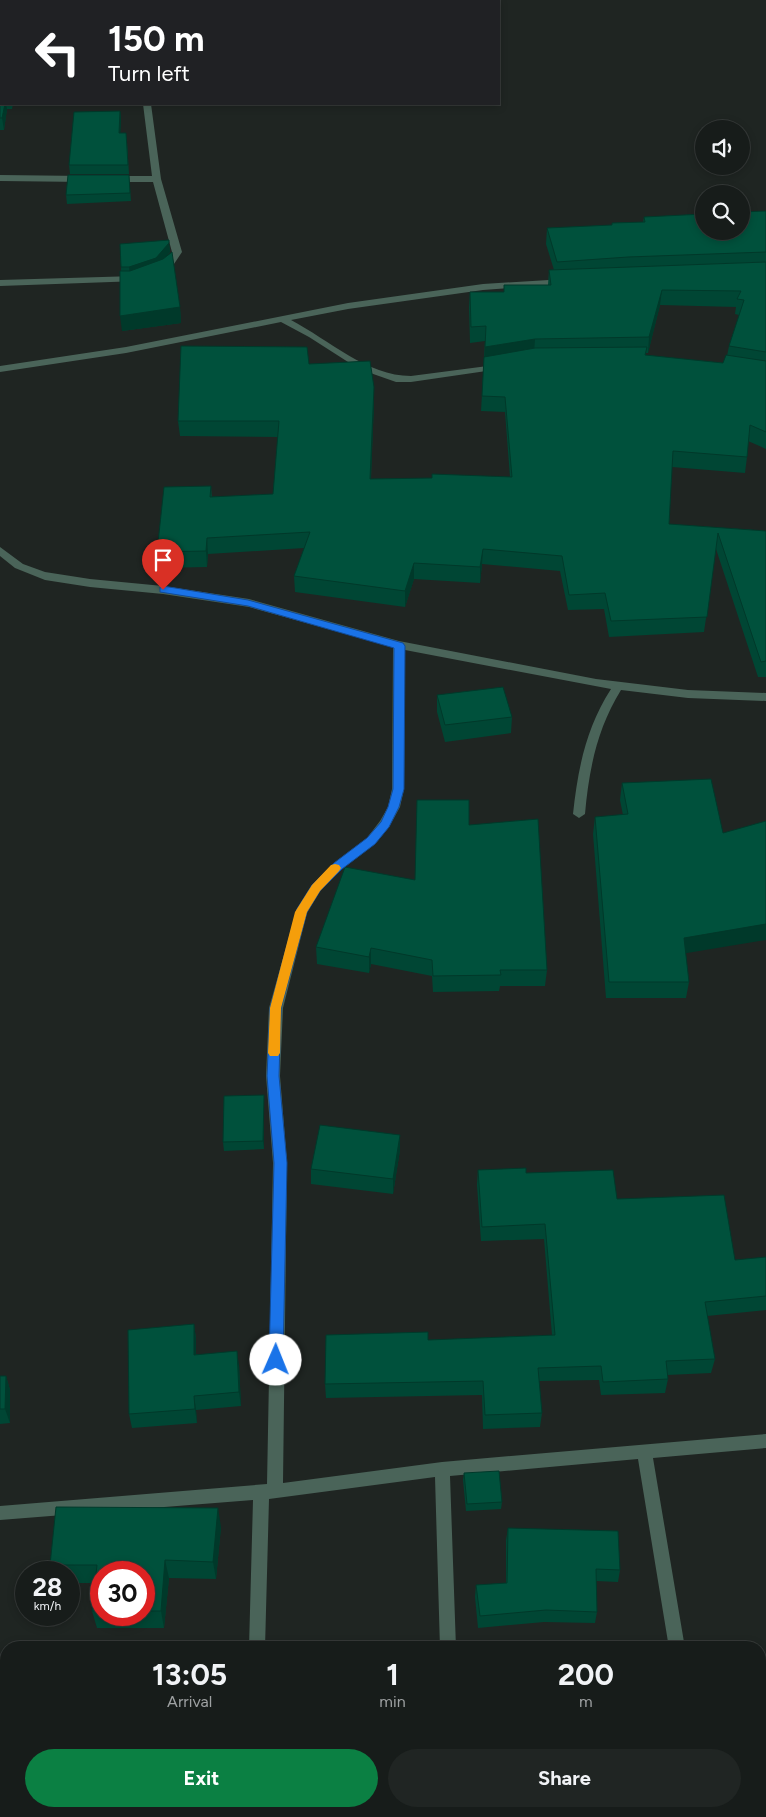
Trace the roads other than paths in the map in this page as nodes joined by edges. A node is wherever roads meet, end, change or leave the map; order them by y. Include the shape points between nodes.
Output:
1 (147, 105) edge
2 (0, 178) edge
3 (157, 179) junction
4 (579, 281) edge
5 (0, 283) edge
6 (282, 320) junction
7 (507, 364) edge
8 (0, 369) edge
9 (0, 550) edge
10 (400, 646) junction
11 (618, 686) junction
12 (766, 697) edge
13 (579, 814) dead end
14 (766, 1440) edge
15 (644, 1452) junction
16 (442, 1469) junction
17 (268, 1491) junction
18 (0, 1513) edge
19 (257, 1641) edge
20 (448, 1641) edge
21 (676, 1641) edge

1 - 3 street
2 - 3 street
3 - 5 street via 177,252 171,262 150,275 131,281
4 - 6 street via 483,287 348,306
6 - 7 street via 362,367 396,379
6 - 8 street via 126,350
9 - 10 street via 19,566 45,576 248,603
10 - 11 street
10 - 17 street via 398,789 394,807 371,841 316,888 301,912 276,1008 273,1076 280,1163
11 - 12 street via 688,694
11 - 13 street via 598,721 589,748
14 - 15 street
15 - 16 street
15 - 21 street
16 - 17 street
16 - 20 street
17 - 18 street
17 - 19 street

